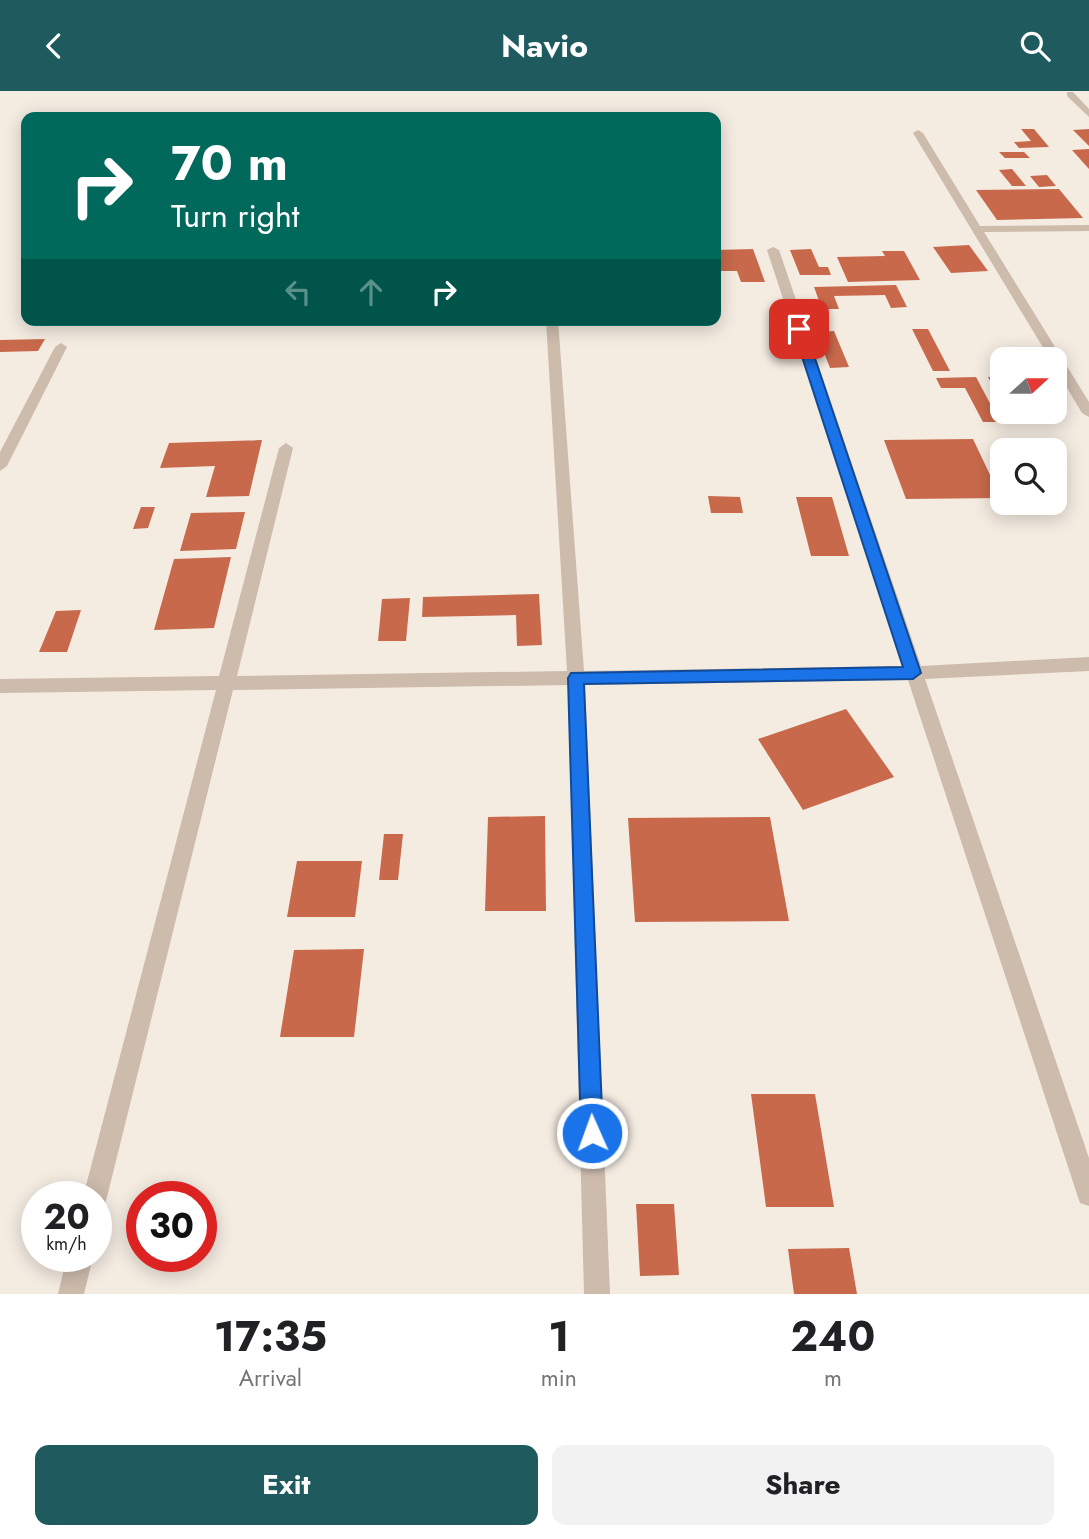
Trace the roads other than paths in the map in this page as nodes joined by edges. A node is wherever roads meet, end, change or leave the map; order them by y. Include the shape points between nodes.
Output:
1 (1070, 94) dead end
2 (1089, 114) edge
3 (918, 133) dead end
4 (1089, 228) edge
5 (976, 229) junction
6 (773, 250) dead end
7 (552, 326) edge
8 (61, 347) dead end
9 (1089, 413) edge
10 (286, 448) dead end
11 (0, 465) edge
12 (1089, 664) edge
13 (913, 673) junction
14 (576, 678) junction
15 (225, 683) junction
16 (0, 686) edge
17 (99, 1181) edge
18 (1089, 1194) edge
19 (76, 1272) edge
20 (71, 1294) edge
21 (597, 1294) edge

1 - 2 street
3 - 5 street
4 - 5 street
5 - 9 street
6 - 13 street
7 - 14 street
8 - 11 street
10 - 15 street
12 - 13 street
13 - 14 street
13 - 18 street
14 - 15 street
14 - 21 street
15 - 16 street
15 - 17 street
19 - 20 street

